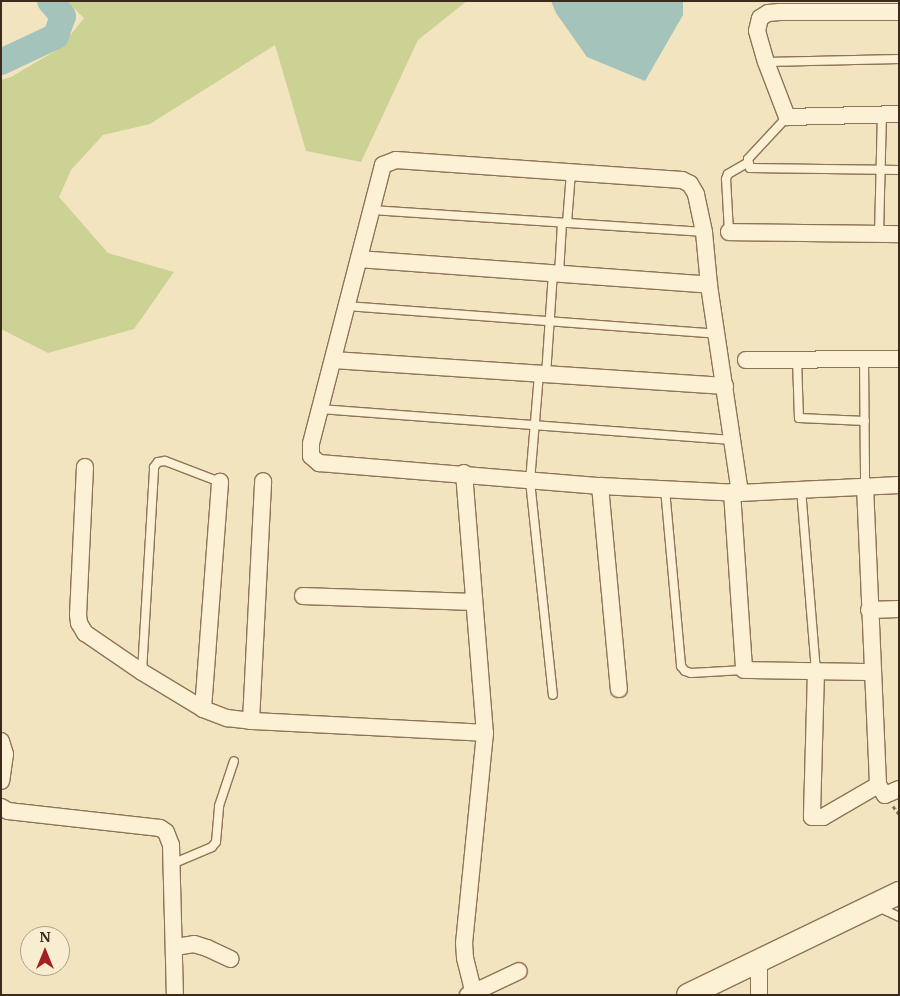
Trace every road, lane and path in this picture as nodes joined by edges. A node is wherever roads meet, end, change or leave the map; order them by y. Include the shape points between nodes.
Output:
1 (899, 12) edge
2 (899, 60) edge
3 (766, 62) junction
4 (882, 114) junction
5 (899, 114) edge
6 (787, 117) junction
7 (747, 163) junction
8 (881, 170) junction
9 (899, 170) edge
10 (570, 172) junction
11 (372, 210) junction
12 (565, 223) junction
13 (704, 232) junction
14 (729, 232) joint
15 (880, 234) junction
16 (899, 234) edge
17 (359, 259) junction
18 (556, 274) junction
19 (709, 285) junction
20 (347, 306) junction
21 (550, 321) junction
22 (718, 334) junction
23 (864, 359) junction
24 (899, 359) edge
25 (333, 360) junction
26 (746, 360) dead end
27 (798, 360) junction
28 (542, 374) junction
29 (726, 386) junction
30 (320, 409) junction
31 (865, 421) junction
32 (534, 425) junction
33 (732, 440) junction
34 (85, 467) dead end
35 (464, 474) junction
36 (263, 481) dead end
37 (530, 481) junction
38 (220, 482) joint
39 (899, 485) edge
40 (600, 486) junction
41 (865, 486) junction
42 (665, 489) junction
43 (801, 489) junction
44 (736, 493) junction
45 (302, 596) dead end
46 (473, 602) junction
47 (899, 609) edge
48 (869, 610) junction
49 (744, 670) junction
50 (816, 671) junction
51 (142, 672) junction
52 (873, 672) junction
53 (619, 689) dead end
54 (553, 696) dead end
55 (203, 709) junction
56 (251, 721) junction
57 (485, 733) junction
58 (1, 741) edge
59 (234, 761) dead end
60 (1, 781) edge
61 (878, 785) junction
62 (899, 789) edge
63 (1, 807) edge
64 (172, 864) junction
65 (899, 893) edge
66 (874, 905) junction
67 (899, 917) edge
68 (175, 948) junction
69 (230, 959) dead end
70 (759, 961) junction
71 (519, 971) dead end
72 (697, 993) edge
73 (471, 994) edge
74 (174, 995) edge
75 (759, 995) edge

1 - 3 street via 768,13 760,18 757,31
2 - 3 lane
3 - 6 street
4 - 5 street
4 - 6 street
4 - 8 lane
6 - 7 lane
7 - 8 lane via 755,169
7 - 14 lane via 728,174 726,179
8 - 9 lane
8 - 15 lane
10 - 11 street via 396,160 383,165
10 - 12 lane
10 - 13 street via 682,180 695,189
11 - 12 lane
11 - 17 street
12 - 13 lane
12 - 18 lane
13 - 19 street
14 - 15 street
15 - 16 street
17 - 18 street
17 - 20 street
18 - 19 street
18 - 21 lane
19 - 22 street
20 - 21 lane
20 - 25 street
21 - 22 lane
21 - 28 lane
22 - 29 street
23 - 24 street
23 - 27 street
23 - 31 lane
25 - 28 street
25 - 30 street
26 - 27 street
27 - 31 lane via 799,418
28 - 29 street
28 - 32 lane
29 - 33 street
30 - 32 lane
30 - 35 street via 311,444 311,456 318,463
31 - 41 lane
32 - 33 lane
32 - 37 lane
33 - 44 street
34 - 51 street via 79,623 85,633
35 - 37 street
35 - 46 street
36 - 56 street
37 - 40 street
37 - 54 lane
38 - 51 lane via 164,461 154,467
38 - 55 street
39 - 41 street
40 - 42 street
40 - 53 street
41 - 43 street
41 - 48 street
42 - 44 street
42 - 49 lane via 681,666 691,673
43 - 44 street
43 - 50 lane
44 - 49 street
45 - 46 street
46 - 57 street
47 - 48 street
48 - 52 street
49 - 50 street
50 - 52 street
50 - 61 street via 812,817 823,817
51 - 55 street
52 - 61 street
55 - 56 street via 227,718
56 - 57 street
57 - 73 street via 464,943
58 - 60 street via 5,754
59 - 64 lane via 219,806 216,842 212,847
61 - 62 street via 885,795
63 - 64 street via 8,811 160,828 170,838
64 - 68 street
65 - 66 main road
66 - 67 lane
66 - 70 main road
68 - 69 street via 194,944
68 - 74 street
70 - 72 main road
70 - 75 street
71 - 73 street

